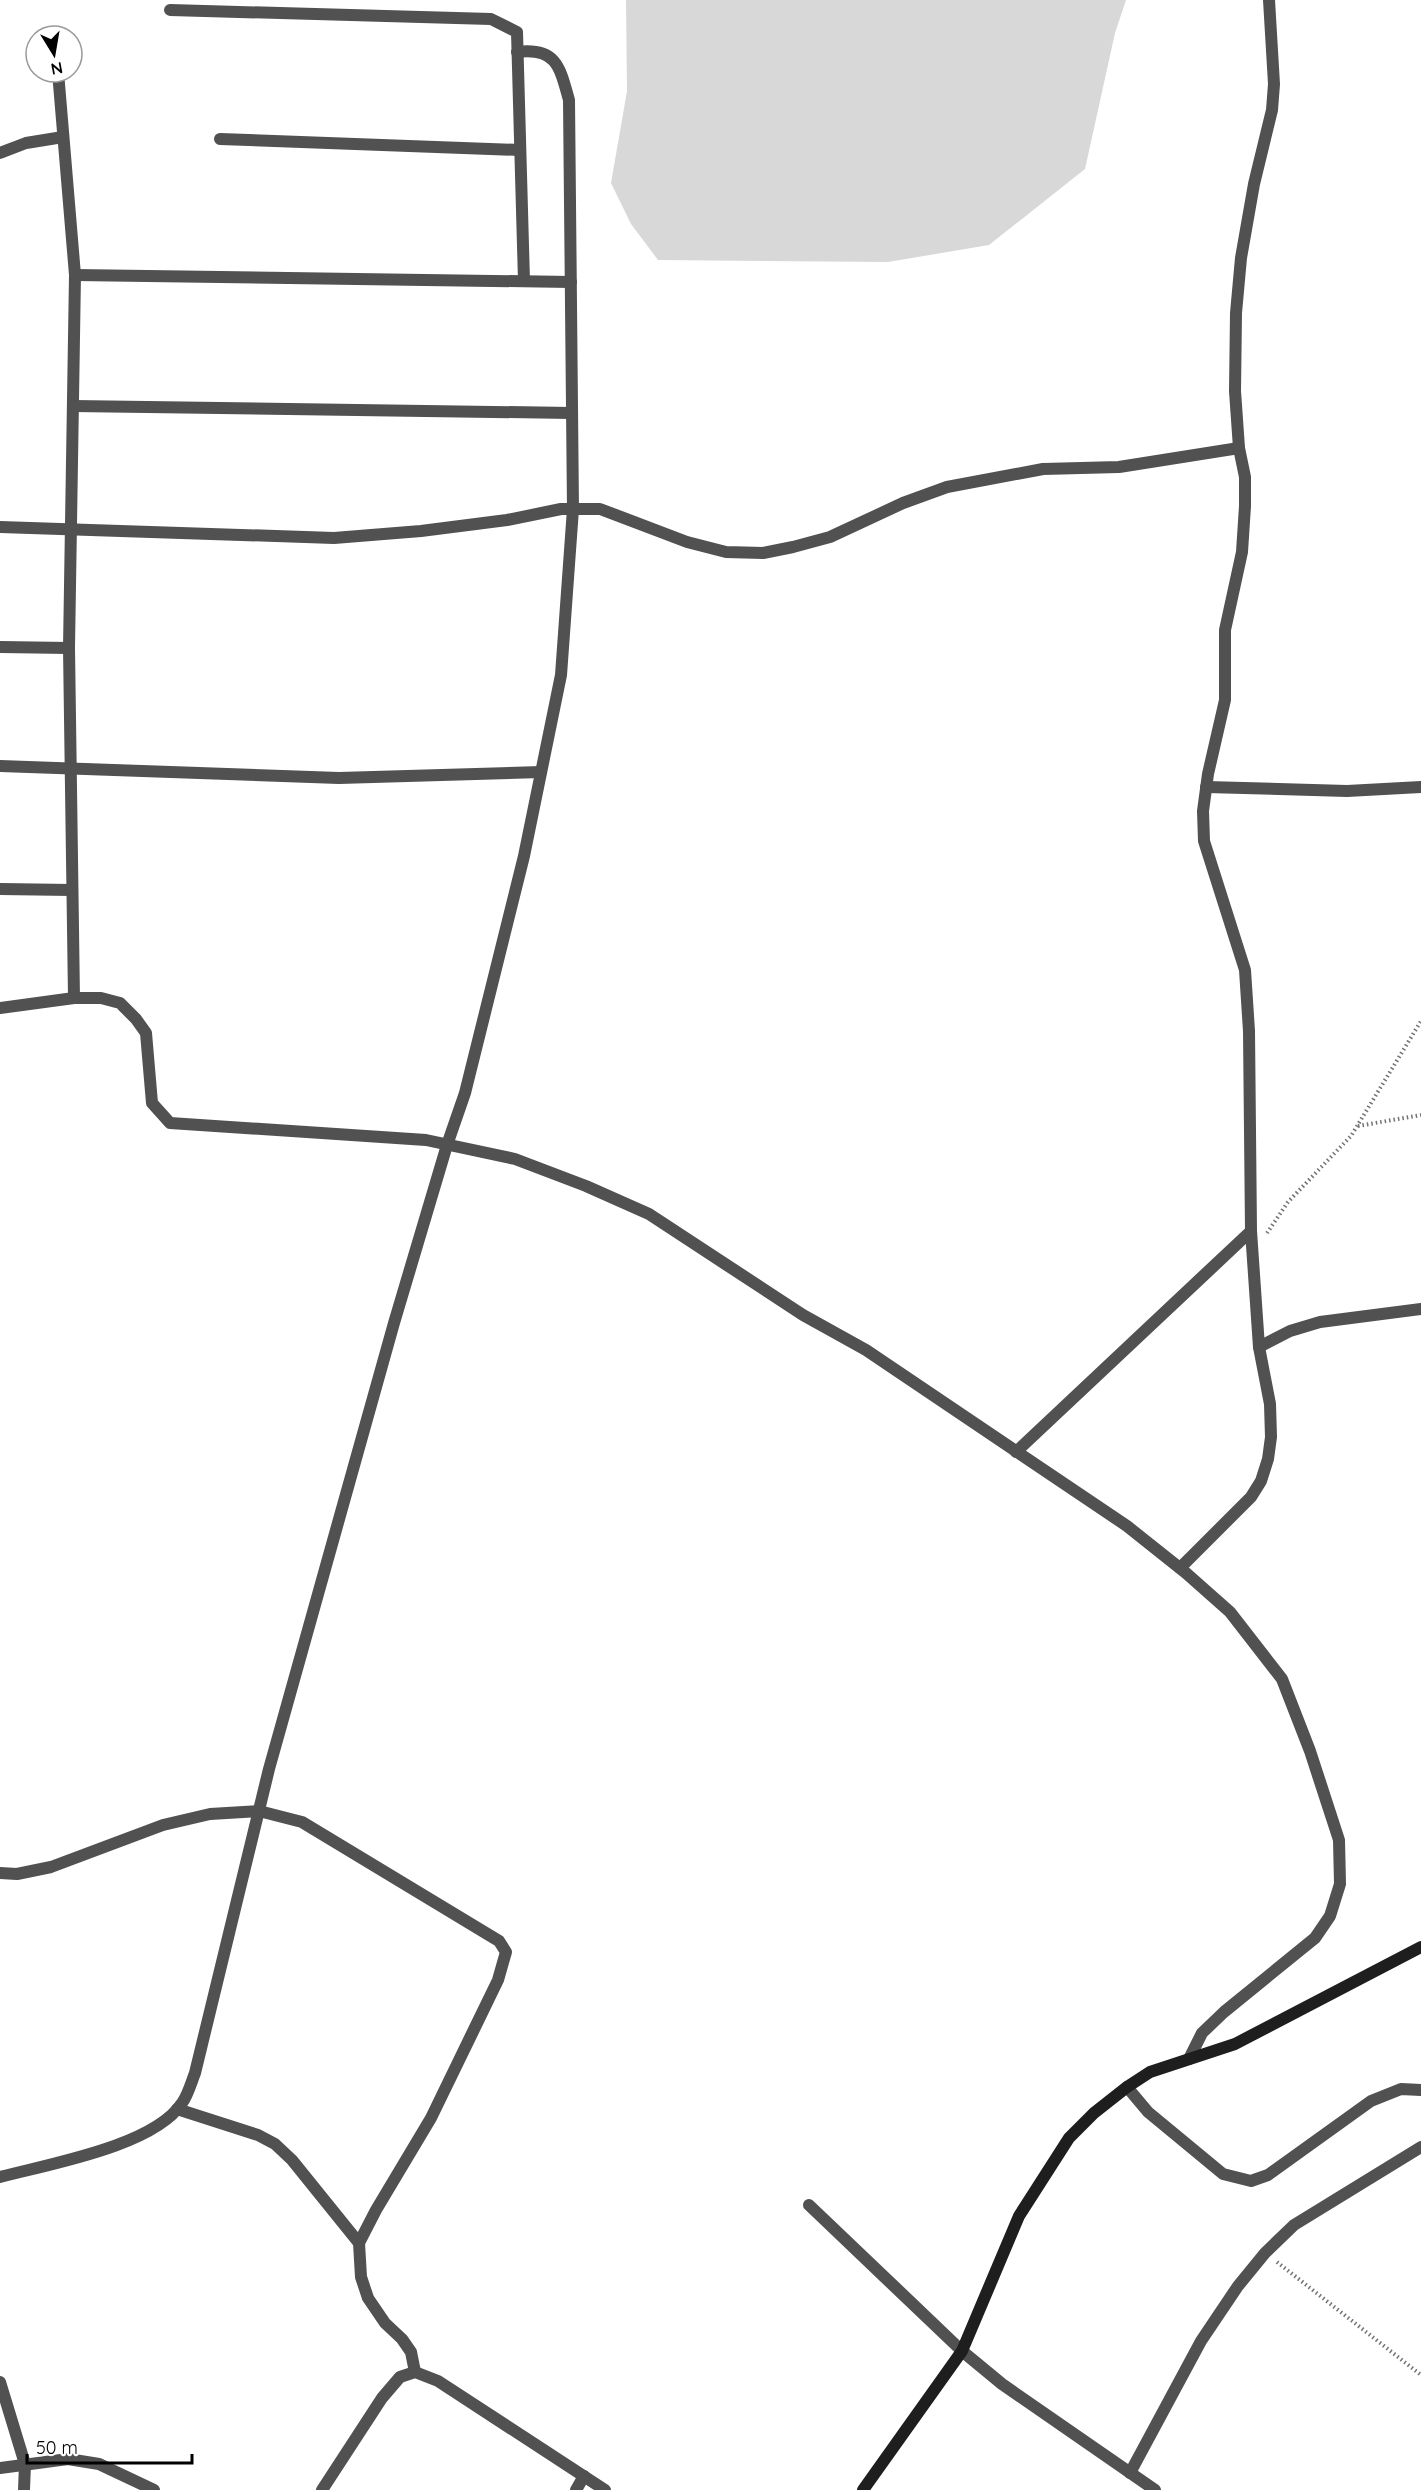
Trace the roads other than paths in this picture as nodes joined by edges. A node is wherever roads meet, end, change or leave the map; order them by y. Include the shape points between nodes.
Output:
1 (1269, 0) edge
2 (170, 10) dead end
3 (517, 52) junction
4 (59, 84) edge
5 (63, 137) junction
6 (220, 139) dead end
7 (520, 150) junction
8 (0, 153) edge
9 (75, 275) junction
10 (524, 281) junction
11 (571, 282) junction
12 (73, 406) junction
13 (572, 413) junction
14 (1239, 448) junction
15 (573, 509) junction
16 (0, 526) edge
17 (71, 529) junction
18 (0, 647) edge
19 (69, 648) junction
20 (0, 766) edge
21 (71, 768) junction
22 (541, 772) junction
23 (1206, 787) junction
24 (1421, 787) edge
25 (0, 889) edge
26 (72, 890) junction
27 (74, 998) junction
28 (0, 1008) edge
29 (447, 1145) junction
30 (1251, 1231) junction
31 (1421, 1309) edge
32 (1259, 1347) junction
33 (1016, 1452) junction
34 (1180, 1568) junction
35 (259, 1811) junction
36 (0, 1873) edge
37 (1421, 1947) edge
38 (1189, 2059) junction
39 (1127, 2087) junction
40 (1421, 2090) edge
41 (177, 2109) junction
42 (1421, 2147) edge
43 (0, 2177) edge
44 (809, 2205) dead end
45 (359, 2243) junction
46 (962, 2351) junction
47 (415, 2372) junction
48 (0, 2382) edge
49 (25, 2464) junction
50 (0, 2468) edge
51 (1130, 2473) junction
52 (584, 2476) junction
53 (24, 2490) edge
54 (154, 2490) edge
55 (322, 2490) edge
56 (576, 2490) edge
57 (605, 2490) edge
58 (863, 2490) edge
59 (1155, 2490) edge

1 - 14 street via 1272,110 1240,258 1236,313
2 - 3 street via 491,19 517,32
3 - 7 street
3 - 11 street via 530,50 548,56 560,67 569,100
4 - 5 street
5 - 8 street via 26,143
5 - 9 street
6 - 7 street
7 - 10 street
9 - 10 street
9 - 12 street
10 - 11 street
11 - 13 street
12 - 13 street
12 - 17 street
13 - 15 street
14 - 15 street via 1119,467 1043,470 947,487 903,502 830,537 763,553 726,552 687,542 600,509
14 - 23 street via 1245,477 1242,552 1225,630 1225,700
15 - 17 street via 420,531 334,538
15 - 22 street via 561,675
16 - 17 street
17 - 19 street
18 - 19 street
19 - 21 street
20 - 21 street
21 - 22 street via 339,778
21 - 26 street
22 - 29 street via 471,1071
23 - 24 street via 1347,791
23 - 30 street via 1204,841 1246,980
25 - 26 street
26 - 27 street
27 - 28 street
27 - 29 street via 100,998 120,1004 136,1019 146,1033 152,1103 170,1123 426,1140
29 - 33 street via 514,1160 649,1214 802,1315 866,1350
29 - 35 street
30 - 32 street
30 - 33 street
31 - 32 street via 1320,1322 1290,1331
32 - 34 street via 1270,1404 1271,1437 1261,1481 1251,1497
33 - 34 street via 1127,1526
34 - 38 street via 1230,1612 1282,1679 1339,1840 1340,1884 1330,1916 1315,1938 1202,2033
35 - 36 street via 210,1814 163,1826 51,1867
35 - 41 street via 195,2073
35 - 45 street via 302,1822 499,1941 506,1952 498,1980 431,2118
37 - 38 street via 1234,2044
38 - 39 street via 1150,2072
39 - 40 street via 1148,2112 1223,2174 1251,2181 1268,2175 1371,2101 1401,2090
39 - 46 street via 1069,2138 1019,2216
41 - 43 street via 144,2134 109,2148
41 - 45 street via 275,2144
42 - 51 street via 1294,2225 1265,2253 1201,2341
44 - 46 street
45 - 47 street via 361,2277 368,2298 411,2352
46 - 51 street via 1002,2384
46 - 58 street
47 - 52 street via 438,2381
47 - 55 street via 400,2377 382,2397
48 - 49 street
49 - 50 street
49 - 53 street
49 - 54 street via 68,2459 99,2464
51 - 59 street
52 - 56 street
52 - 57 street

